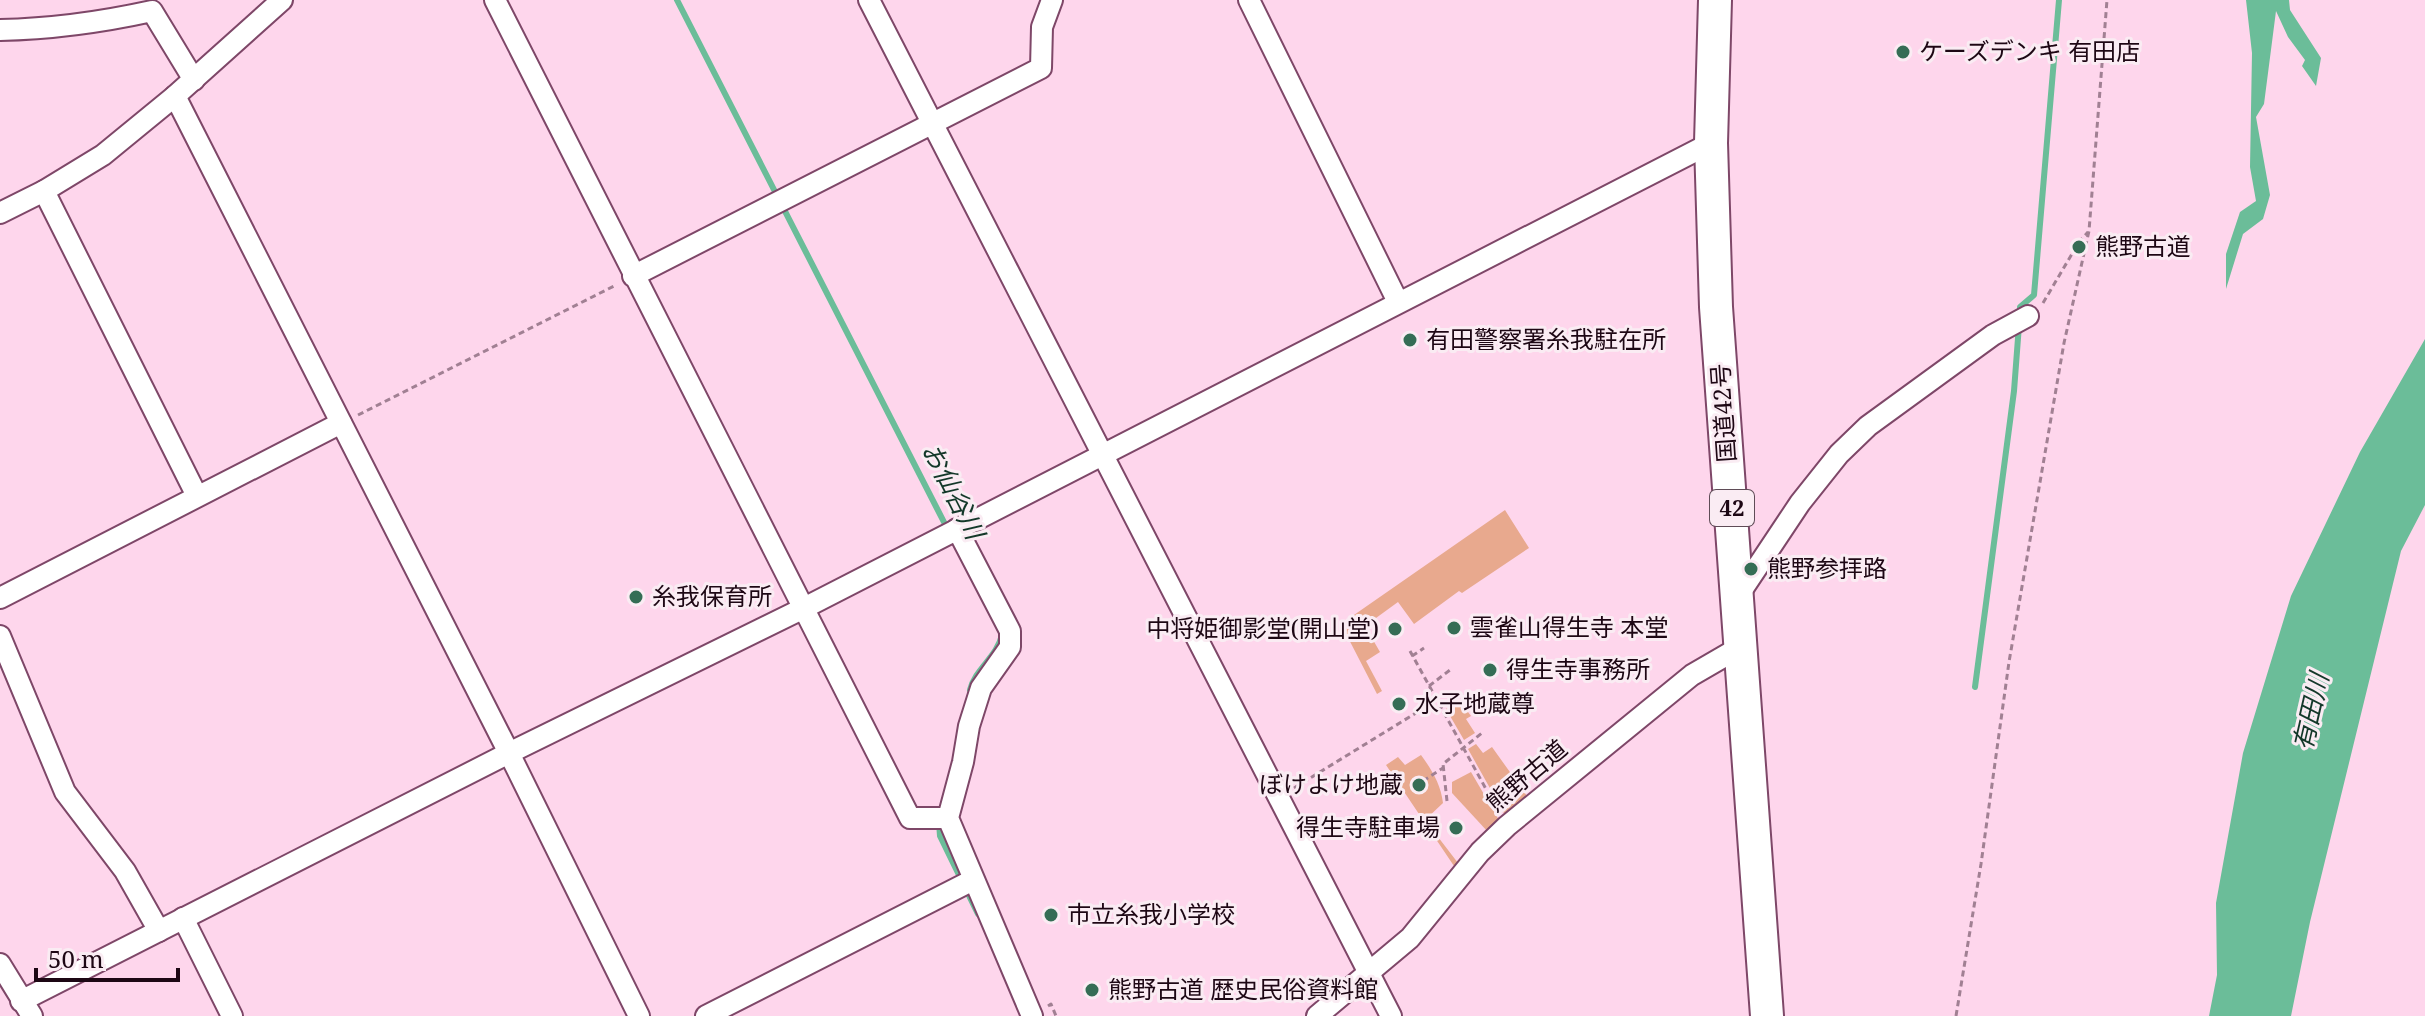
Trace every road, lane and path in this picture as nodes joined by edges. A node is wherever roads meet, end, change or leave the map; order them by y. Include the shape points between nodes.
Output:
1 (282, 0) edge
2 (495, 0) edge
3 (869, 0) edge
4 (1052, 0) edge
5 (1249, 0) edge
6 (1715, 0) edge
7 (2107, 0) edge
8 (158, 6) edge
9 (0, 30) edge
10 (194, 80) junction
11 (175, 96) junction
12 (933, 124) junction
13 (1711, 143) junction
14 (44, 191) junction
15 (0, 213) edge
16 (2089, 231) junction
17 (633, 276) junction
18 (1398, 302) junction
19 (2028, 316) joint
20 (341, 423) junction
21 (1102, 454) junction
22 (197, 496) junction
23 (957, 529) junction
24 (1738, 596) junction
25 (0, 598) edge
26 (804, 608) junction
27 (0, 636) edge
28 (1742, 646) junction
29 (1424, 648) dead end
30 (1410, 651) dead end
31 (1412, 656) junction
32 (1450, 670) dead end
33 (1429, 686) junction
34 (1456, 695) dead end
35 (1437, 700) junction
36 (1440, 706) junction
37 (1482, 733) dead end
38 (1463, 748) junction
39 (509, 753) junction
40 (1443, 768) junction
41 (1423, 781) dead end
42 (1279, 797) junction
43 (1447, 801) dead end
44 (948, 818) junction
45 (1503, 819) dead end
46 (973, 880) junction
47 (183, 918) junction
48 (159, 931) junction
49 (0, 964) edge
50 (1370, 973) junction
51 (1051, 1004) dead end
52 (26, 1008) edge
53 (232, 1016) edge
54 (639, 1016) edge
55 (706, 1016) edge
56 (1032, 1016) edge
57 (1056, 1016) edge
58 (1317, 1016) edge
59 (1391, 1016) edge
60 (1767, 1016) edge
61 (1956, 1016) edge

1 - 10 street
2 - 17 street
3 - 12 street
4 - 12 street via 1042,27 1041,68
5 - 18 street
6 - 13 highway, 国道42号 / 42
7 - 16 path
8 - 9 street via 109,20
8 - 10 street
10 - 11 street
11 - 14 street via 103,155
11 - 20 street
12 - 17 street
12 - 21 street
13 - 18 street
13 - 24 highway, 国道42号 / 42 via 1716,307
14 - 15 street
14 - 22 street
16 - 19 path via 2042,304
16 - 61 path via 2064,343 2009,662
17 - 20 path
17 - 26 street
18 - 21 street
19 - 24 street via 1993,335 1868,426 1800,503
20 - 22 street
20 - 39 street
21 - 23 street
21 - 42 street
22 - 25 street
23 - 26 street
23 - 44 street via 1010,631 1010,647 981,688
24 - 28 highway, 国道42号 / 42
26 - 39 street
26 - 44 street via 910,818
27 - 48 street via 65,792 125,871
28 - 50 street, 熊野古道 via 1692,675 1507,826 1410,938
28 - 60 highway, 国道42号 / 42
29 - 31 path
30 - 31 path
31 - 33 path
32 - 33 path
33 - 35 path
34 - 36 path
35 - 36 path
35 - 42 path
36 - 38 path
37 - 38 path
38 - 40 path
38 - 45 path
39 - 47 street
39 - 54 street
40 - 41 path
40 - 43 path
42 - 50 street
44 - 46 street
46 - 55 street
46 - 56 street
47 - 48 street
47 - 53 street
48 - 52 street
49 - 52 street
50 - 58 street, 熊野古道
50 - 59 street
51 - 57 path

